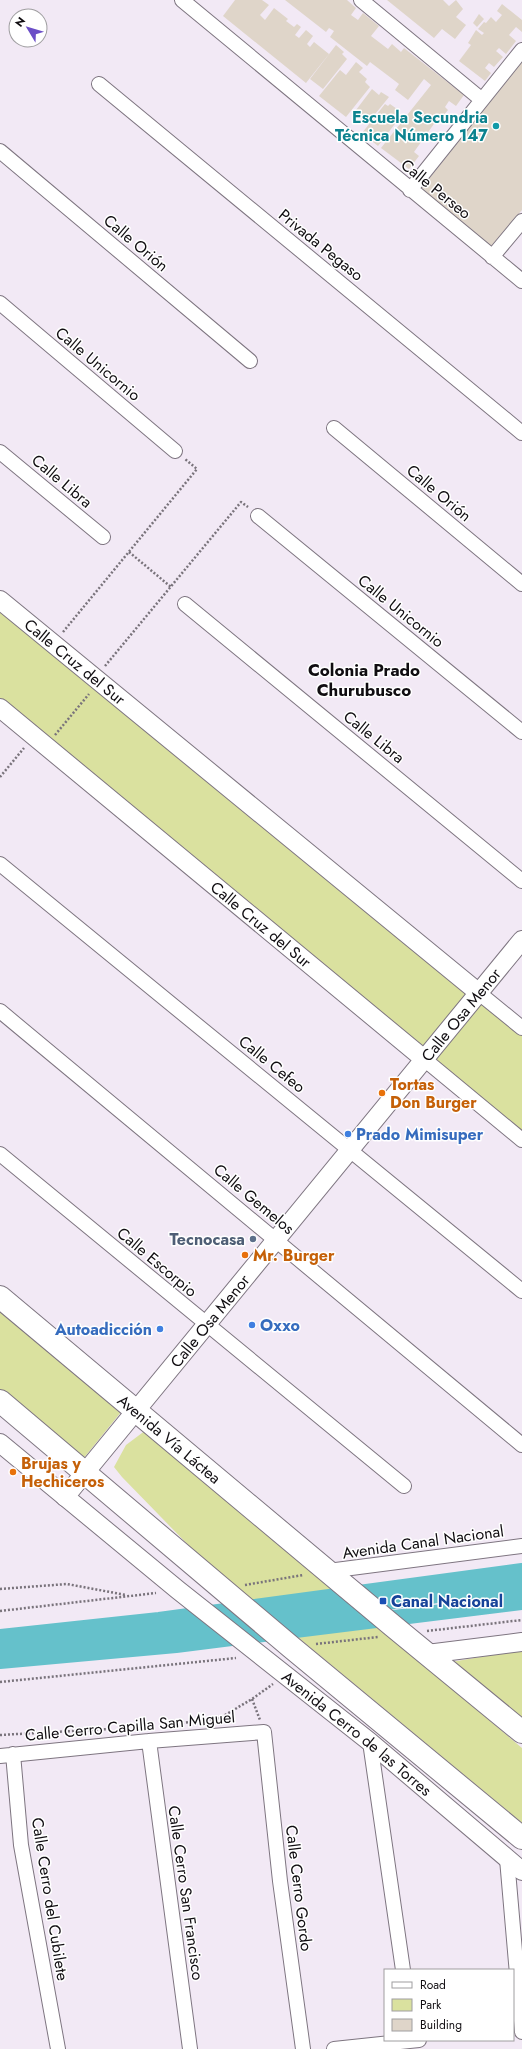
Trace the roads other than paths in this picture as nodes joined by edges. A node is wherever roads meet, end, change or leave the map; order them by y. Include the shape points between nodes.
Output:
1 (182, 0) edge
2 (361, 0) edge
3 (522, 50) edge
4 (98, 84) dead end
5 (482, 100) junction
6 (0, 151) edge
7 (410, 190) junction
8 (522, 221) edge
9 (492, 257) junction
10 (522, 281) edge
11 (0, 302) edge
12 (250, 361) dead end
13 (334, 428) dead end
14 (522, 433) edge
15 (175, 451) road end
16 (0, 452) edge
17 (258, 516) road end
18 (103, 537) dead end
19 (522, 584) edge
20 (0, 600) edge
21 (185, 604) dead end
22 (0, 708) edge
23 (522, 732) edge
24 (0, 864) edge
25 (522, 881) edge
26 (522, 940) edge
27 (479, 992) junction
28 (0, 1011) edge
29 (522, 1028) edge
30 (424, 1059) junction
31 (522, 1140) edge
32 (350, 1150) junction
33 (0, 1154) edge
34 (276, 1240) junction
35 (522, 1291) edge
36 (0, 1297) edge
37 (206, 1325) junction
38 (0, 1401) edge
39 (136, 1410) junction
40 (0, 1443) edge
41 (522, 1445) edge
42 (85, 1472) junction
43 (404, 1486) dead end
44 (65, 1497) junction
45 (522, 1546) edge
46 (334, 1576) junction
47 (522, 1642) edge
48 (427, 1654) junction
49 (264, 1732) joint
50 (522, 1732) edge
51 (149, 1741) junction
52 (370, 1742) junction
53 (7, 1755) edge
54 (522, 1838) edge
55 (507, 1859) junction
56 (522, 1871) edge
57 (403, 1969) edge
58 (522, 2029) edge
59 (522, 2032) edge
60 (415, 2042) edge
61 (58, 2049) edge
62 (190, 2049) edge
63 (303, 2049) edge
64 (334, 2049) edge

1 - 7 street, Calle Perseo
2 - 5 street
3 - 5 street
4 - 14 street, Privada Pegaso
5 - 7 street
6 - 12 street, Calle Orión
7 - 9 street, Calle Perseo
8 - 9 street
9 - 10 street, Calle Perseo
11 - 15 street, Calle Unicornio
13 - 19 street, Calle Orión
16 - 18 street, Calle Libra
17 - 23 street, Calle Unicornio
20 - 27 street, Calle Cruz del Sur
21 - 25 street, Calle Libra
22 - 30 street, Calle Cruz del Sur
24 - 32 street, Calle Cefeo
26 - 27 street, Calle Osa Menor
27 - 29 street, Calle Cruz del Sur
27 - 30 street, Calle Osa Menor
28 - 34 street, Calle Gemelos
30 - 31 street, Calle Cruz del Sur
30 - 32 street, Calle Osa Menor
32 - 34 street, Calle Osa Menor
32 - 35 street, Calle Cefeo
33 - 37 street, Calle Escorpio
34 - 37 street, Calle Osa Menor
34 - 41 street, Calle Gemelos
36 - 39 main road, Avenida Vía Láctea
37 - 39 street, Calle Osa Menor
37 - 43 street, Calle Escorpio
38 - 42 main road
39 - 42 street, Calle Osa Menor
39 - 46 main road, Avenida Vía Láctea
40 - 44 street
42 - 44 street, Calle Osa Menor
42 - 54 main road, Avenida Cerro de las Torres
44 - 52 street, Avenida Cerro de las Torres
45 - 46 street, Avenida Canal Nacional
46 - 48 main road
47 - 48 street
48 - 50 main road
49 - 51 street, Calle Cerro Capilla San Miguel
49 - 63 street, Calle Cerro Gordo via 280,1881
51 - 53 street, Calle Cerro Capilla San Miguel
51 - 62 street, Calle Cerro San Francisco
52 - 55 street, Avenida Cerro de las Torres
52 - 57 street
53 - 61 street, Calle Cerro del Cubilete
55 - 56 street, Avenida Cerro de las Torres
55 - 58 street
58 - 59 street
60 - 64 street

